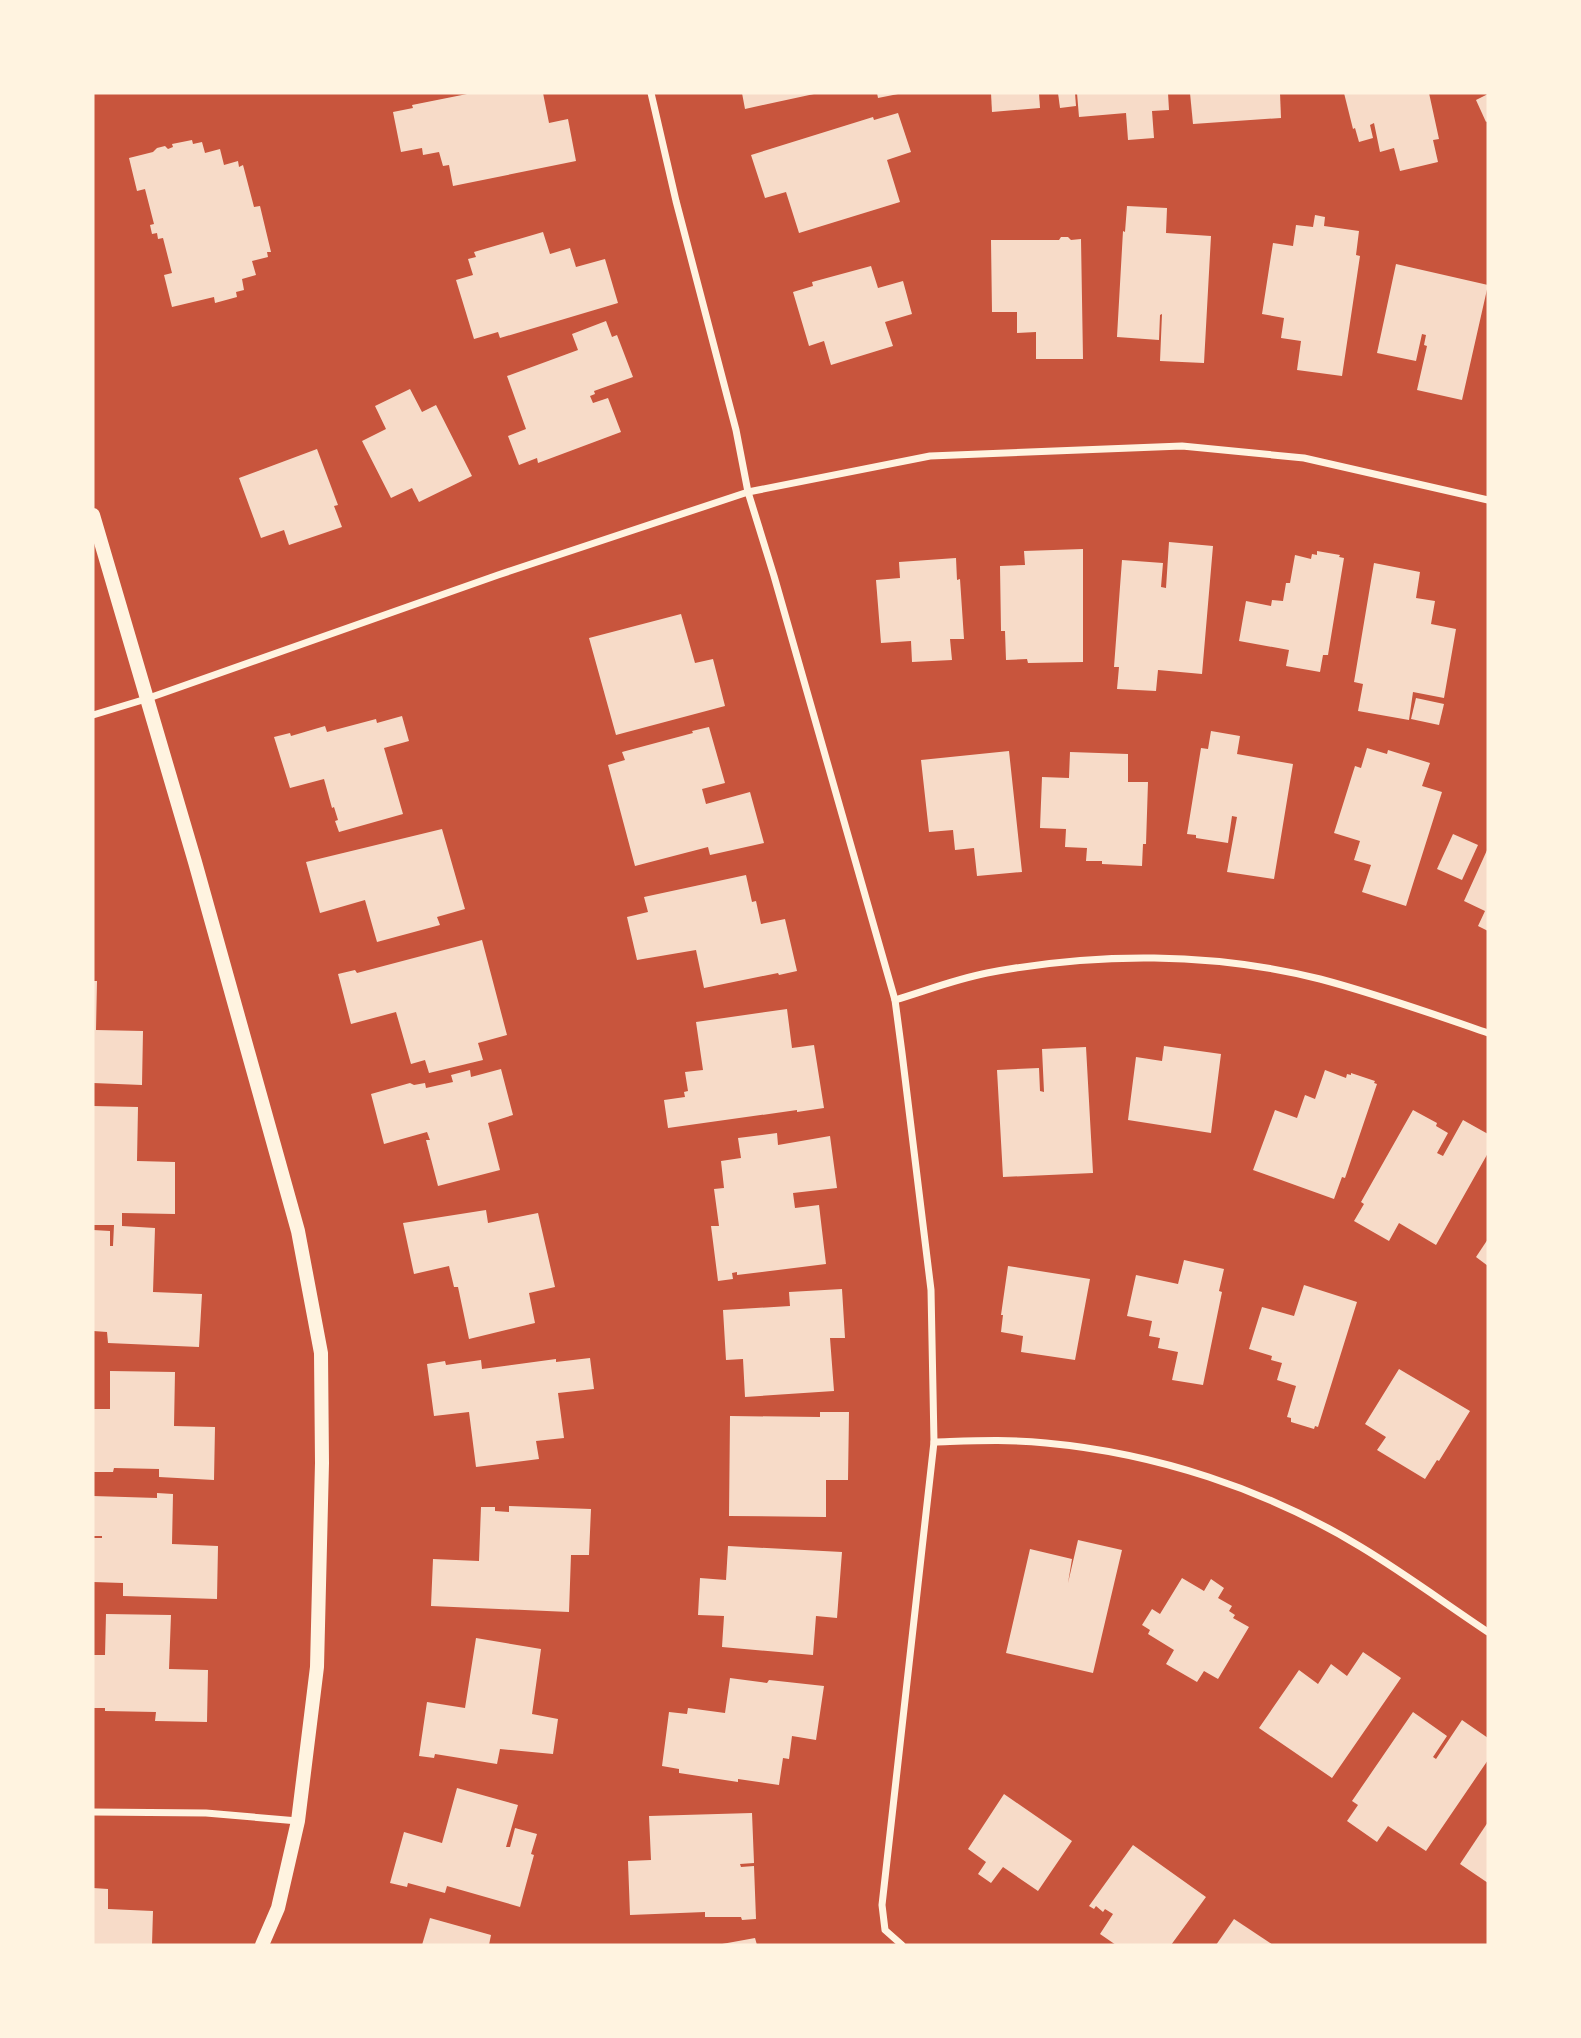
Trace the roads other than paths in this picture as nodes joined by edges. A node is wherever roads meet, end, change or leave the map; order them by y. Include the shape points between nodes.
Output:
1 (652, 93) edge
2 (748, 492) junction
3 (1488, 500) edge
4 (93, 515) edge
5 (146, 699) junction
6 (93, 715) edge
7 (895, 1000) junction
8 (1488, 1033) edge
9 (934, 1442) junction
10 (1488, 1632) edge
11 (93, 1812) edge
12 (298, 1821) junction
13 (261, 1945) edge
14 (902, 1945) edge

1 - 2 street
2 - 3 street via 930,456 1182,446 1304,458
2 - 5 street
2 - 7 street
4 - 5 main road
5 - 6 street
5 - 12 main road via 298,1231 321,1353 317,1667
7 - 8 street via 984,974 1043,963 1161,958 1221,962 1319,979
7 - 9 street via 931,1290
9 - 10 street via 1003,1441 1086,1448 1217,1479 1359,1546
9 - 14 street via 882,1905 885,1930
11 - 12 street via 206,1813
12 - 13 main road via 278,1908

